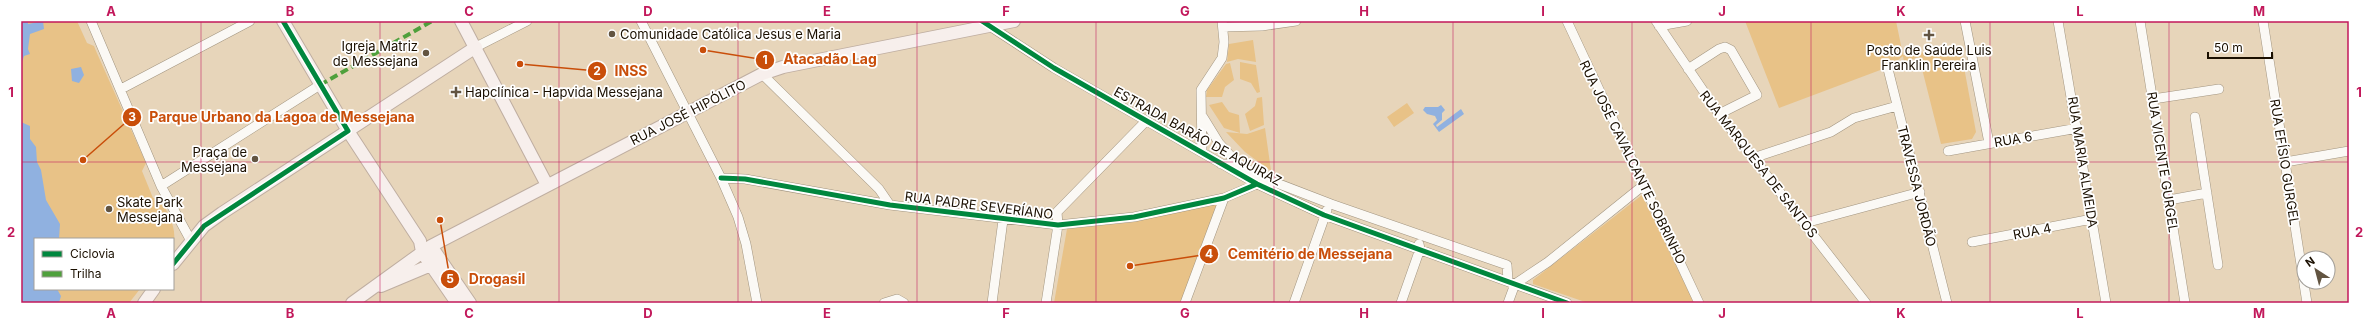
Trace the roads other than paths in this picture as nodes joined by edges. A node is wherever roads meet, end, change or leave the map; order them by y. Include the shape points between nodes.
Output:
1 (91, 21) edge
2 (250, 21) edge
3 (283, 21) edge
4 (461, 21) edge
5 (527, 21) edge
6 (641, 21) edge
7 (1014, 21) edge
8 (1296, 21) edge
9 (1567, 21) edge
10 (1682, 21) edge
11 (1965, 21) edge
12 (2058, 21) edge
13 (2140, 21) edge
14 (2263, 21) edge
15 (984, 23) edge
16 (1223, 24) edge
17 (1658, 24) edge
18 (476, 47) junction
19 (1688, 69) junction
20 (1888, 69) dead end
21 (762, 74) junction
22 (320, 85) junction
23 (121, 89) junction
24 (2219, 89) dead end
25 (2153, 99) junction
26 (1897, 106) junction
27 (687, 112) junction
28 (1719, 114) junction
29 (1202, 116) junction
30 (2195, 117) dead end
31 (1146, 121) junction
32 (2078, 128) junction
33 (348, 131) junction
34 (1989, 144) junction
35 (1948, 151) dead end
36 (2349, 151) edge
37 (1202, 152) junction
38 (1753, 158) junction
39 (2285, 162) junction
40 (1221, 164) junction
41 (1238, 164) junction
42 (721, 178) junction
43 (1257, 184) junction
44 (1645, 184) junction
45 (547, 185) junction
46 (1282, 185) junction
47 (161, 186) junction
48 (1272, 191) junction
49 (1920, 192) junction
50 (2207, 194) junction
51 (1224, 198) junction
52 (2169, 200) junction
53 (1331, 204) junction
54 (890, 205) junction
55 (1324, 215) junction
56 (2092, 219) junction
57 (1003, 220) junction
58 (1377, 220) junction
59 (1805, 223) junction
60 (1058, 226) junction
61 (1417, 234) junction
62 (1383, 236) junction
63 (191, 241) junction
64 (1972, 242) dead end
65 (427, 249) junction
66 (1420, 250) junction
67 (174, 263) edge
68 (431, 265) junction
69 (2218, 265) dead end
70 (1512, 283) junction
71 (371, 289) junction
72 (153, 290) edge
73 (144, 303) edge
74 (352, 303) edge
75 (457, 303) edge
76 (470, 303) edge
77 (758, 303) edge
78 (884, 303) edge
79 (904, 303) edge
80 (992, 303) edge
81 (1046, 303) edge
82 (1185, 303) edge
83 (1294, 303) edge
84 (1401, 303) edge
85 (1508, 303) edge
86 (1567, 303) edge
87 (1699, 303) edge
88 (1866, 303) edge
89 (1947, 303) edge
90 (2106, 303) edge
91 (2185, 303) edge
92 (2307, 303) edge

1 - 23 street
2 - 23 street
3 - 22 main road
4 - 18 main road
5 - 18 street
6 - 27 street
7 - 15 main road, RUA JOSÉ HIPÓLITO
8 - 16 street via 1262,26
9 - 44 street, RUA JOSÉ CAVALCANTE SOBRINHO
10 - 17 street
11 - 34 street
12 - 32 street, RUA MARIA ALMEIDA
13 - 25 street, RUA VICENTE GURGEL
14 - 39 street, RUA EFÍSIO GURGEL
15 - 21 main road, RUA JOSÉ HIPÓLITO via 783,67
15 - 31 street, ESTRADA BARÃO DE AQUIRAZ
16 - 29 street via 1222,58 1201,90
17 - 19 street, RUA MARQUESA DE SANTOS
18 - 33 main road
18 - 45 main road
19 - 28 street, RUA MARQUESA DE SANTOS
19 - 28 street via 1718,49 1728,48 1757,91 1755,98
20 - 26 street, TRAVESSA JORDÃO
21 - 27 main road, RUA JOSÉ HIPÓLITO
21 - 54 street via 879,189
22 - 33 main road
22 - 47 street
23 - 47 street
24 - 25 street
25 - 52 street, RUA VICENTE GURGEL
26 - 38 street via 1854,118 1831,132
26 - 49 street, TRAVESSA JORDÃO
27 - 42 street
27 - 45 main road, RUA JOSÉ HIPÓLITO
28 - 38 street, RUA MARQUESA DE SANTOS
29 - 37 street
29 - 41 street via 1219,143
30 - 50 street
31 - 37 street, ESTRADA BARÃO DE AQUIRAZ
31 - 60 street via 1057,212
32 - 34 street, RUA 6
32 - 56 street, RUA MARIA ALMEIDA
33 - 63 main road via 222,213 204,226
33 - 65 main road
34 - 35 street, RUA 6
36 - 39 street
37 - 40 street, ESTRADA BARÃO DE AQUIRAZ
38 - 59 street, RUA MARQUESA DE SANTOS
39 - 92 street, RUA EFÍSIO GURGEL
40 - 41 street, ESTRADA BARÃO DE AQUIRAZ
40 - 43 street, ESTRADA BARÃO DE AQUIRAZ
41 - 46 street, ESTRADA BARÃO DE AQUIRAZ
42 - 54 street, RUA PADRE SEVERÍANO via 745,179
42 - 77 street via 742,230
43 - 48 street, ESTRADA BARÃO DE AQUIRAZ
43 - 51 street, RUA PADRE SEVERÍANO
44 - 70 street via 1548,262
44 - 87 street, RUA JOSÉ CAVALCANTE SOBRINHO
45 - 65 main road, RUA JOSÉ HIPÓLITO
46 - 48 street
46 - 53 street, ESTRADA BARÃO DE AQUIRAZ
47 - 63 street
48 - 55 street, ESTRADA BARÃO DE AQUIRAZ
49 - 59 street
49 - 89 street, TRAVESSA JORDÃO
50 - 52 street
50 - 69 street
51 - 60 street, RUA PADRE SEVERÍANO via 1134,217
51 - 82 street
52 - 91 street, RUA VICENTE GURGEL
53 - 55 street
53 - 58 street, ESTRADA BARÃO DE AQUIRAZ
54 - 57 street, RUA PADRE SEVERÍANO
55 - 62 street, ESTRADA BARÃO DE AQUIRAZ
55 - 83 street
56 - 64 street, RUA 4
56 - 90 street, RUA MARIA ALMEIDA
57 - 60 street, RUA PADRE SEVERÍANO
57 - 80 street
58 - 61 street, ESTRADA BARÃO DE AQUIRAZ
58 - 62 street
59 - 88 street, RUA MARQUESA DE SANTOS
60 - 81 street
61 - 66 street
61 - 70 street, ESTRADA BARÃO DE AQUIRAZ via 1507,265
62 - 66 street, ESTRADA BARÃO DE AQUIRAZ
63 - 67 main road
65 - 68 main road
65 - 71 main road, RUA JOSÉ HIPÓLITO
65 - 76 main road
66 - 70 street, ESTRADA BARÃO DE AQUIRAZ
66 - 84 street
68 - 71 main road via 395,282
68 - 75 main road
70 - 85 street
70 - 86 street, ESTRADA BARÃO DE AQUIRAZ
71 - 74 main road, RUA JOSÉ HIPÓLITO
72 - 73 main road
78 - 79 street via 897,298

